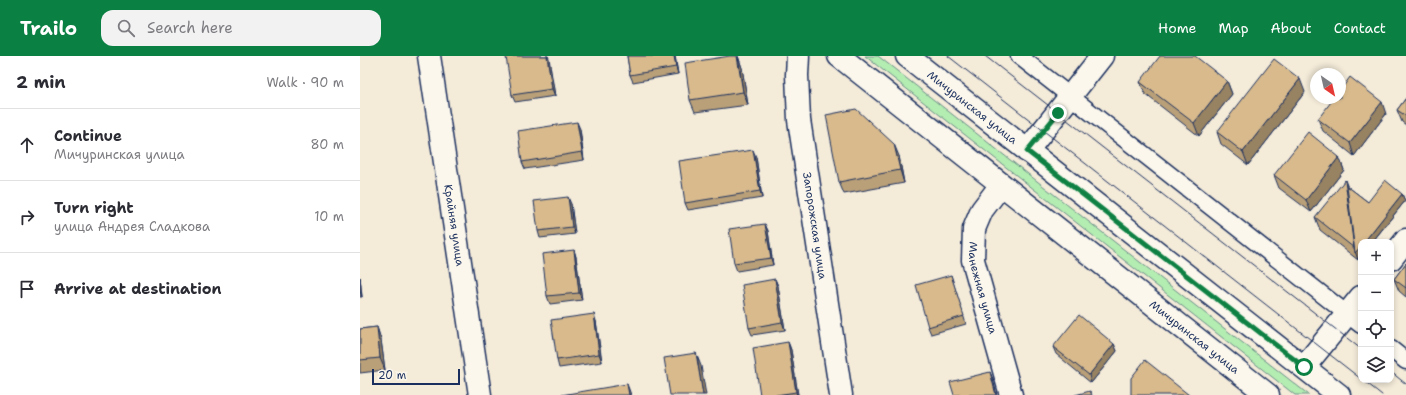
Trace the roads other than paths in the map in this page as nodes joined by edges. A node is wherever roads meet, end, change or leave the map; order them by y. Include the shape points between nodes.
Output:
1 (429, 56) edge
2 (798, 56) edge
3 (839, 56) edge
4 (907, 56) edge
5 (1019, 56) edge
6 (1102, 56) edge
7 (1070, 97) junction
8 (1027, 151) junction
9 (1001, 185) junction
10 (1406, 240) edge
11 (1394, 255) edge
12 (1358, 307) edge
13 (1354, 320) edge
14 (1394, 351) edge
15 (1406, 361) edge
16 (1304, 367) junction
17 (480, 395) edge
18 (841, 395) edge
19 (1012, 395) edge
20 (1268, 395) edge
21 (1339, 395) edge

1 - 17 street, Крайняя улица
2 - 18 street, Запорожская улица via 799,120
3 - 9 street, Мичуринская улица
4 - 8 street, Мичуринская улица
5 - 7 lane
6 - 7 street
7 - 8 street
7 - 13 lane
8 - 16 street, Мичуринская улица
9 - 19 street, Манежная улица via 982,210 974,230 974,260
9 - 20 street, Мичуринская улица
10 - 11 street
12 - 13 street
13 - 16 street
14 - 15 lane
16 - 21 street, Мичуринская улица

